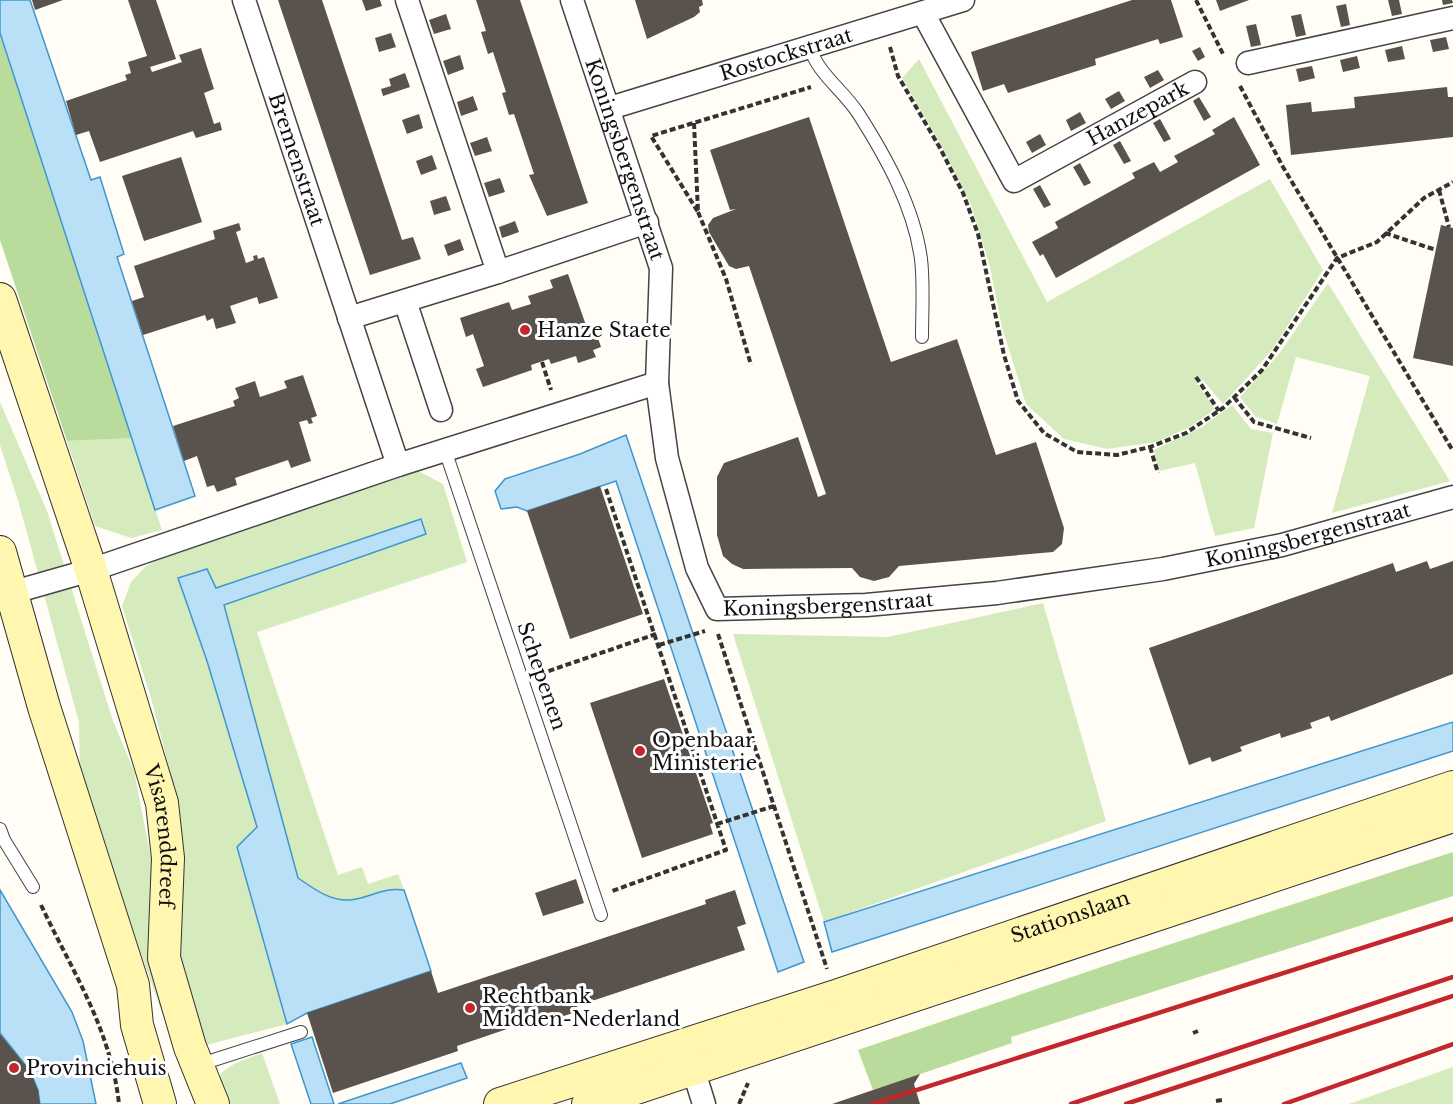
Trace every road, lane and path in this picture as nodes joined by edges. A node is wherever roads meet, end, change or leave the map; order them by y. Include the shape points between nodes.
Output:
1 (244, 0) edge
2 (407, 0) edge
3 (572, 0) edge
4 (963, 0) edge
5 (1196, 0) edge
6 (923, 13) junction
7 (1453, 18) edge
8 (885, 26) junction
9 (810, 48) junction
10 (1239, 65) junction
11 (826, 76) junction
12 (1195, 82) dead end
13 (610, 108) junction
14 (694, 123) junction
15 (1453, 183) edge
16 (1439, 190) junction
17 (698, 212) junction
18 (647, 222) junction
19 (1449, 227) dead end
20 (1385, 233) junction
21 (1436, 250) dead end
22 (1337, 258) junction
23 (498, 272) junction
24 (0, 299) edge
25 (405, 301) junction
26 (350, 318) junction
27 (922, 337) dead end
28 (751, 365) dead end
29 (1196, 377) dead end
30 (657, 382) junction
31 (1234, 397) junction
32 (441, 410) dead end
33 (1219, 411) junction
34 (1311, 438) dead end
35 (1150, 447) junction
36 (445, 450) junction
37 (1453, 451) edge
38 (398, 465) junction
39 (1158, 473) dead end
40 (606, 489) dead end
41 (1453, 497) edge
42 (0, 552) edge
43 (91, 570) junction
44 (6, 594) edge
45 (717, 609) junction
46 (699, 633) dead end
47 (656, 634) junction
48 (662, 644) junction
49 (522, 680) junction
50 (1453, 787) edge
51 (774, 806) junction
52 (1453, 816) edge
53 (717, 824) junction
54 (0, 829) edge
55 (33, 887) joint
56 (595, 897) junction
57 (601, 915) dead end
58 (836, 996) junction
59 (301, 1032) dead end
60 (689, 1057) junction
61 (197, 1065) junction
62 (748, 1083) dead end
63 (1222, 1100) dead end
64 (1216, 1101) dead end
65 (119, 1104) edge
66 (160, 1104) edge
67 (213, 1104) edge
68 (500, 1104) edge
69 (588, 1104) edge
70 (704, 1104) edge
71 (740, 1104) edge

1 - 26 street, Bremenstraat
2 - 23 street
3 - 13 street, Koningsbergenstraat
4 - 6 street, Rostockstraat
5 - 10 path
6 - 8 street, Rostockstraat
6 - 12 street, Hanzepark via 1014,181
7 - 10 street
8 - 9 street, Rostockstraat
8 - 35 path via 898,76 940,148 978,234 1018,401 1044,433 1077,452 1117,455
9 - 11 lane via 815,65
9 - 13 street, Rostockstraat
10 - 22 path via 1283,167
11 - 14 path via 818,85
11 - 27 lane via 848,98 881,148 906,204 921,259
13 - 18 street, Koningsbergenstraat
14 - 17 path
14 - 17 path via 651,136
15 - 16 path
16 - 19 path
16 - 20 path via 1424,198
17 - 28 path via 726,279
18 - 23 street
18 - 30 street, Koningsbergenstraat via 661,268
20 - 21 path
20 - 22 path via 1377,243
22 - 31 path via 1262,370
22 - 37 path
23 - 25 street
24 - 43 main road, Visarenddreef
25 - 26 street
25 - 32 street
26 - 38 street, Bremenstraat
29 - 33 path
30 - 36 street
30 - 45 street, Koningsbergenstraat via 667,458 697,568
31 - 33 path
31 - 34 path via 1254,422
33 - 35 path via 1186,433
35 - 39 path
36 - 38 street
36 - 49 lane, Schepenen
38 - 43 street
40 - 47 path
41 - 45 street, Koningsbergenstraat via 1282,545 1163,568 997,593 878,604
42 - 44 main road
43 - 44 street
43 - 61 main road, Visarenddreef via 162,803 168,858 164,958
44 - 66 main road via 133,985 137,1025
45 - 51 path via 716,627
46 - 48 path
47 - 48 path
47 - 49 path
48 - 53 path
49 - 56 lane, Schepenen
50 - 58 main road, Stationslaan
51 - 53 path
51 - 58 path
52 - 60 main road, Stationslaan
53 - 56 path via 726,850
54 - 55 lane
55 - 65 path via 96,1011 116,1079
56 - 57 lane, Schepenen
58 - 60 main road, Stationslaan
59 - 61 lane
60 - 68 main road
60 - 69 main road
60 - 70 street
61 - 67 main road, Visarenddreef
62 - 71 path
63 - 64 path

